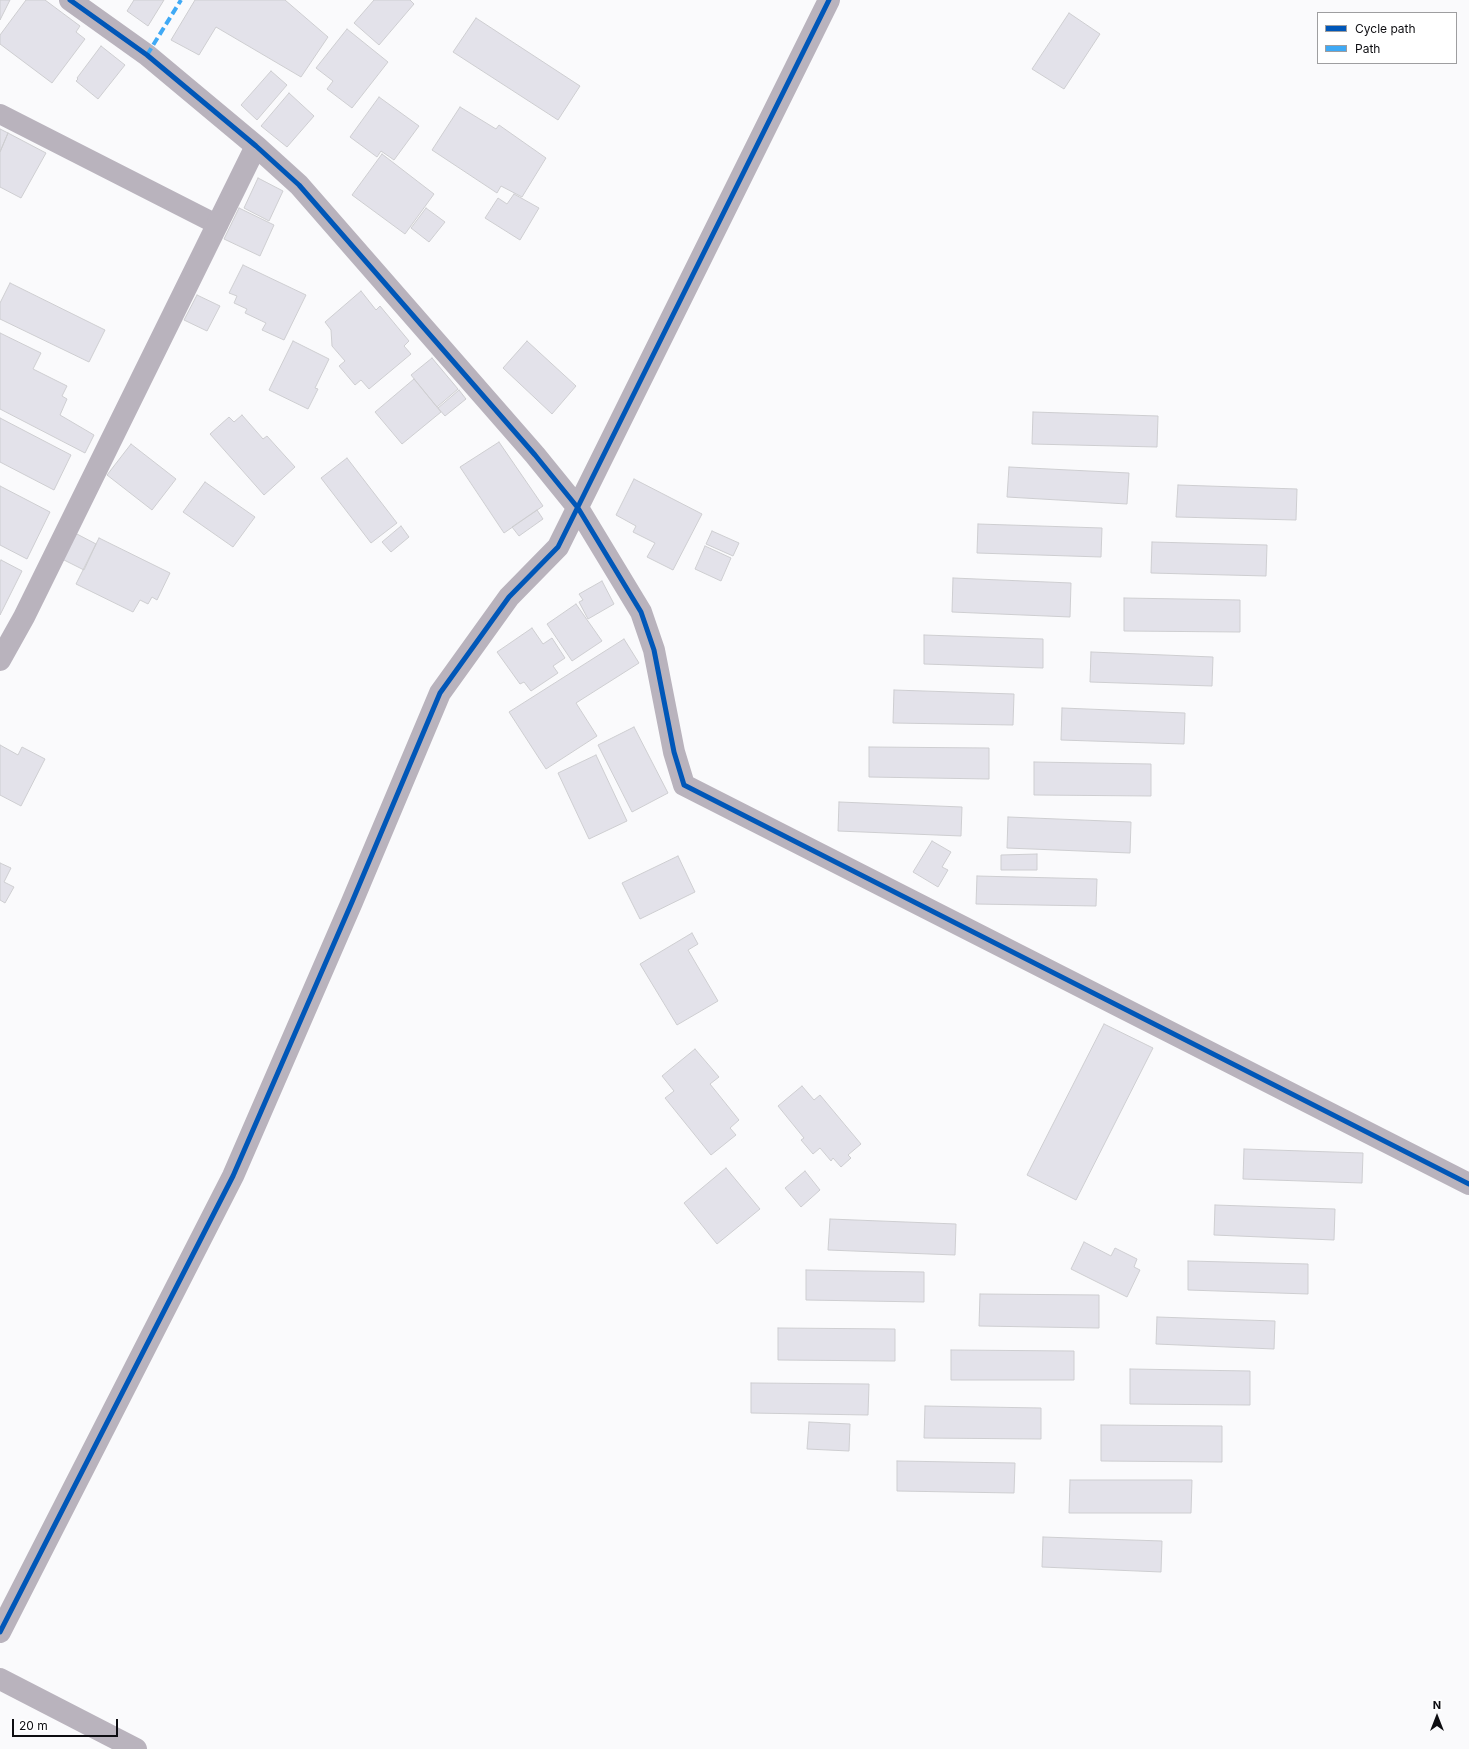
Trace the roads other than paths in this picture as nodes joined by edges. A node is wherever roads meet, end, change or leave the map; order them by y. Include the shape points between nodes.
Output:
1 (70, 0) edge
2 (829, 0) edge
3 (0, 114) edge
4 (256, 146) junction
5 (218, 225) junction
6 (578, 508) junction
7 (0, 660) edge
8 (1469, 1184) edge
9 (0, 1632) edge
10 (0, 1679) edge
11 (136, 1749) edge

1 - 4 street via 147,55
2 - 6 street
3 - 5 lane
4 - 5 street
4 - 6 street via 299,185 535,455
5 - 7 street via 24,617
6 - 8 street via 641,612 654,650 674,752 684,785
6 - 9 street via 558,547 509,597 440,693 232,1176
10 - 11 street

